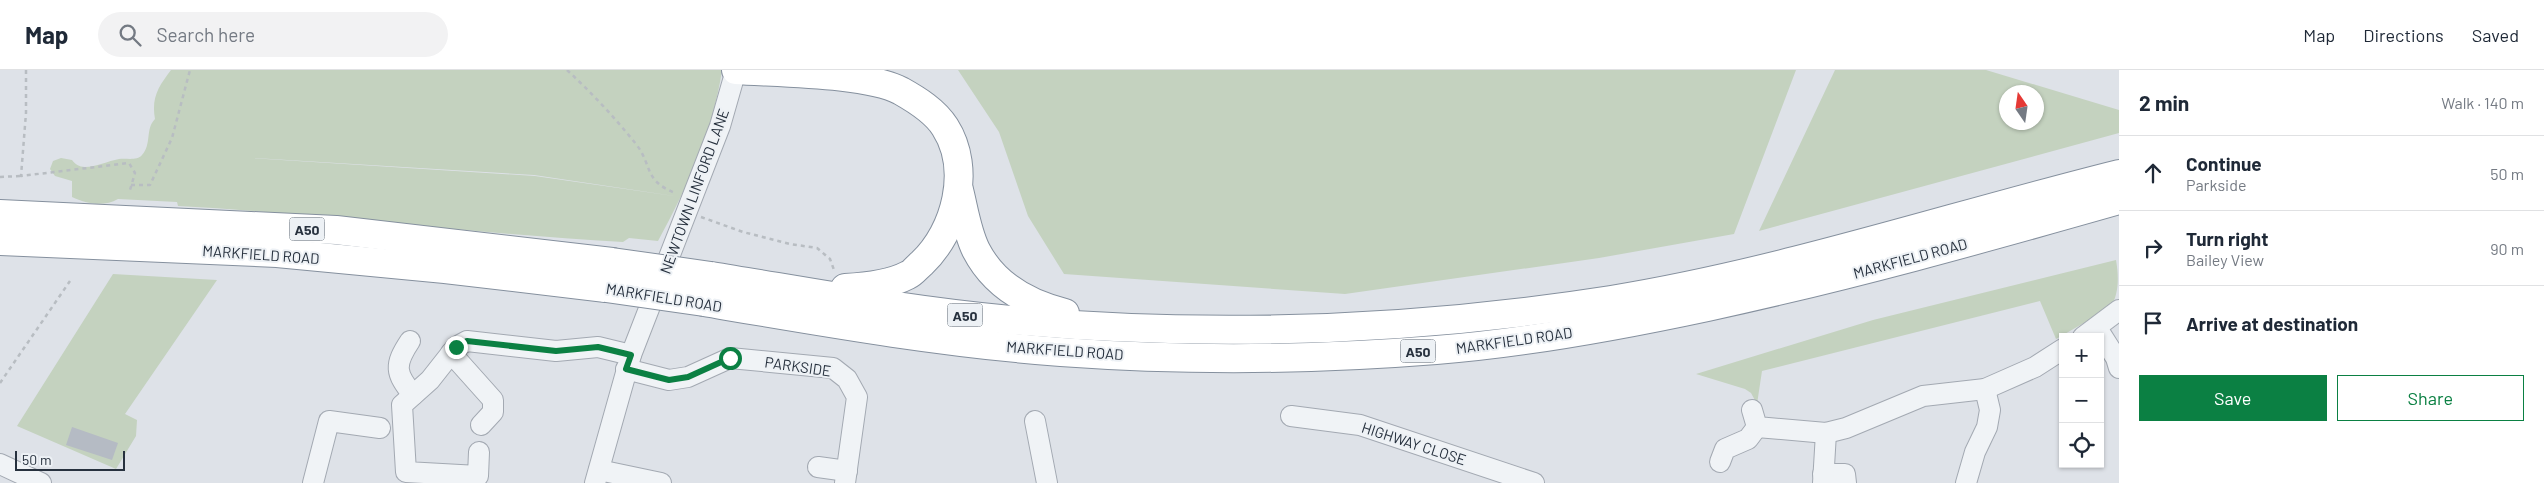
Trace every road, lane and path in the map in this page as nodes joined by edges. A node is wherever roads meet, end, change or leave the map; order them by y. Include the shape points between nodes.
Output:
1 (26, 70) edge
2 (190, 70) edge
3 (567, 70) edge
4 (736, 70) edge
5 (2119, 174) edge
6 (21, 176) junction
7 (0, 177) edge
8 (131, 185) junction
9 (958, 186) junction
10 (130, 190) dead end
11 (2119, 200) edge
12 (691, 205) junction
13 (0, 214) edge
14 (0, 241) edge
15 (609, 275) junction
16 (836, 275) dead end
17 (70, 281) dead end
18 (808, 292) junction
19 (2119, 310) edge
20 (1123, 328) junction
21 (2090, 332) edge
22 (410, 341) dead end
23 (2059, 352) edge
24 (451, 354) junction
25 (629, 362) junction
26 (2119, 368) edge
27 (0, 383) edge
28 (1985, 389) junction
29 (405, 393) junction
30 (1291, 416) dead end
31 (1035, 421) dead end
32 (481, 425) dead end
33 (380, 428) dead end
34 (1826, 433) junction
35 (1052, 446) dead end
36 (479, 452) dead end
37 (1720, 462) dead end
38 (0, 464) edge
39 (818, 467) dead end
40 (597, 476) edge
41 (846, 477) edge
42 (1823, 479) edge
43 (1970, 482) edge
44 (41, 483) edge
45 (313, 483) edge
46 (661, 483) edge
47 (1048, 483) edge
48 (1058, 483) edge
49 (1534, 483) edge
50 (1846, 483) edge

1 - 6 path
2 - 8 path via 172,138 150,185
3 - 12 path via 637,146 650,176
4 - 9 highway via 858,79 900,90 928,108 945,127 958,167
4 - 12 street, NEWTOWN LINFORD LANE via 720,126
5 - 20 highway, MARKFIELD ROAD / A50 via 1792,261 1611,299 1438,321 1333,328 1230,332
6 - 7 path
6 - 8 path via 129,163 135,173
8 - 10 path
9 - 18 highway via 953,211 940,244 908,275 876,286
9 - 20 highway via 976,249 989,270 1005,285 1028,301
11 - 15 highway, MARKFIELD ROAD / A50, bridge via 1797,288 1623,325 1438,350 1263,359 1068,352 918,336 704,302
12 - 16 path via 742,232 817,248 830,259
12 - 25 street, NEWTOWN LINFORD LANE
13 - 15 highway, MARKFIELD ROAD / A50 via 336,230
14 - 15 highway, MARKFIELD ROAD / A50 via 278,253 446,269
15 - 18 highway, MARKFIELD ROAD / A50, bridge via 711,276
17 - 27 path
18 - 20 highway, MARKFIELD ROAD / A50 via 946,313
19 - 21 street
21 - 26 street via 2116,358
22 - 29 street via 401,355 398,370
23 - 28 street via 2035,367
24 - 25 street, PARKSIDE via 467,341 556,351 598,347
24 - 29 street, PARKSIDE via 430,380
24 - 32 street via 492,400 493,412
25 - 40 street, NEWTOWN LINFORD LANE
25 - 41 street, PARKSIDE via 669,380 688,377 730,358 833,368 847,379 857,397
28 - 34 street via 1923,396
28 - 43 street via 1990,410 1987,427 1975,452
29 - 36 street via 406,472 478,476
30 - 49 street, HIGHWAY CLOSE via 1360,425
31 - 47 street
33 - 45 street via 329,421
34 - 37 street via 1752,425 1725,449
34 - 42 street
35 - 48 street
38 - 44 street
39 - 41 street, PARKSIDE
40 - 46 street
42 - 50 street via 1844,474

